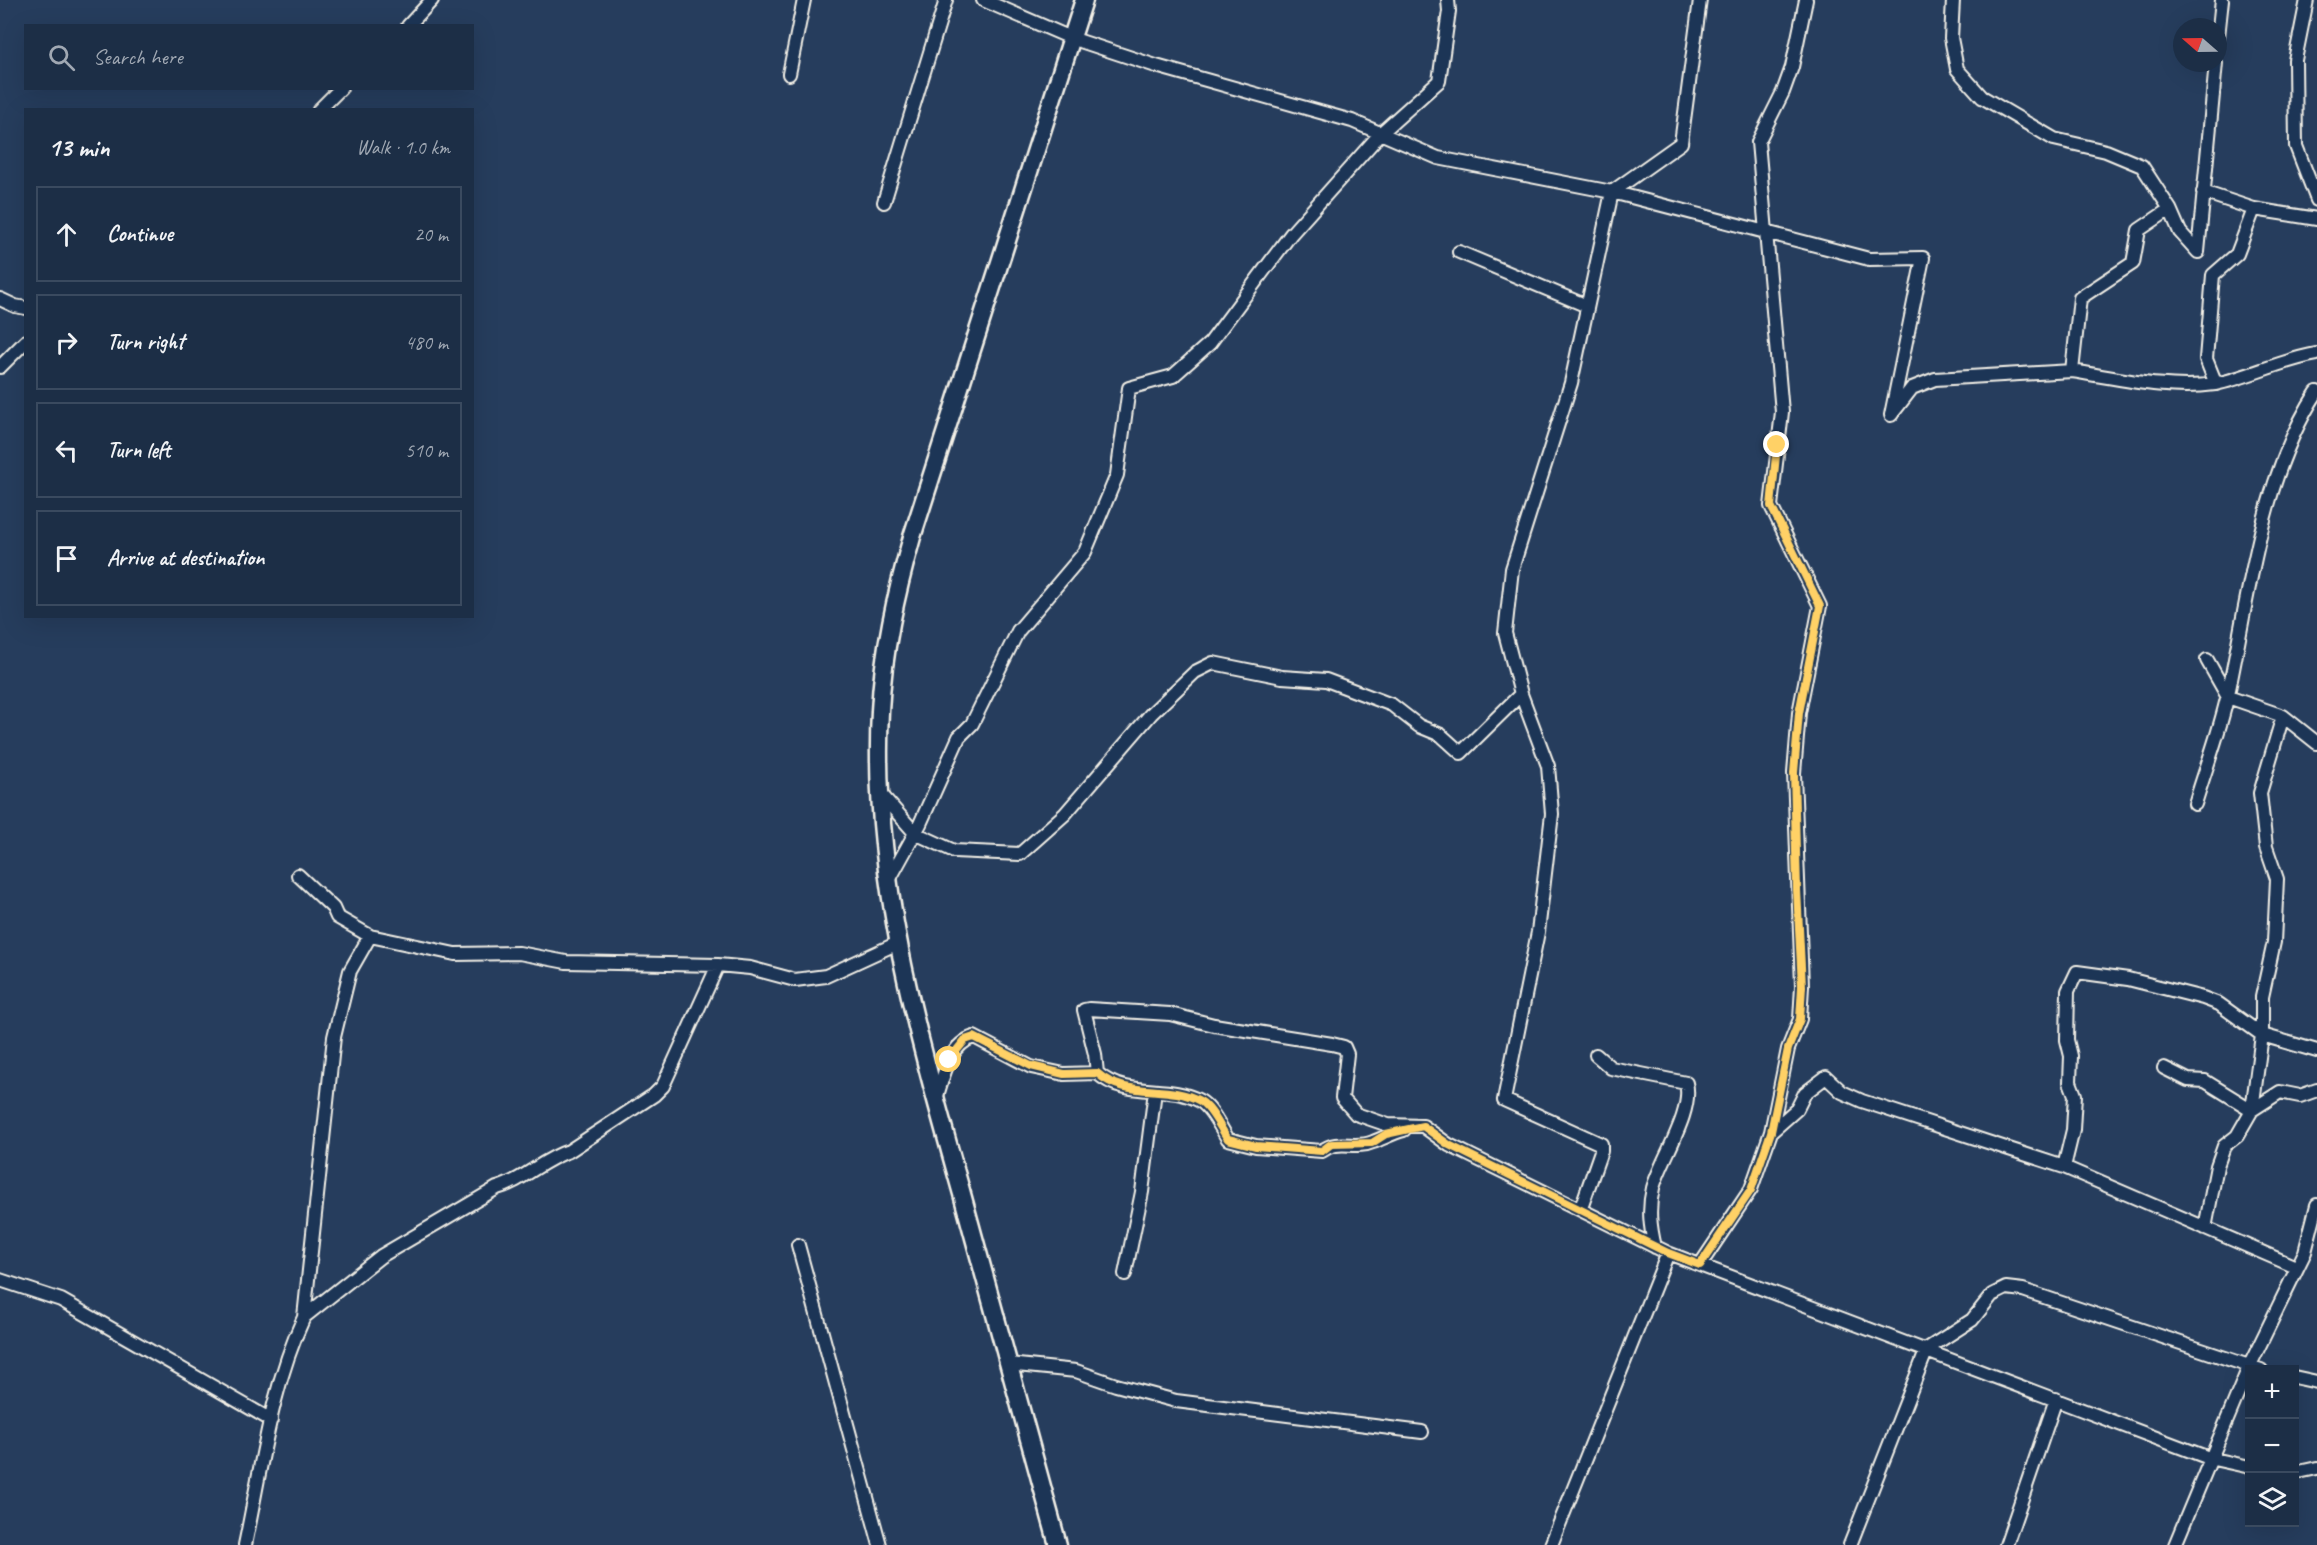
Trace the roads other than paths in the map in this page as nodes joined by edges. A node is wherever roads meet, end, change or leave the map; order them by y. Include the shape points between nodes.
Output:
1 (432, 0) edge
2 (804, 0) edge
3 (946, 0) edge
4 (983, 0) edge
5 (1010, 0) edge
6 (1084, 0) edge
7 (1448, 0) edge
8 (1700, 0) edge
9 (1806, 0) edge
10 (1953, 0) edge
11 (2222, 0) edge
12 (2307, 0) edge
13 (1016, 14) junction
14 (2220, 18) edge
15 (410, 24) edge
16 (1071, 38) junction
17 (2215, 72) edge
18 (789, 74) dead end
19 (339, 90) edge
20 (321, 108) edge
21 (1381, 132) junction
22 (1612, 192) junction
23 (2203, 192) junction
24 (2317, 200) edge
25 (884, 202) dead end
26 (2170, 209) junction
27 (2254, 209) junction
28 (2317, 219) edge
29 (1764, 230) junction
30 (1459, 252) dead end
31 (0, 299) edge
32 (1587, 306) junction
33 (24, 308) edge
34 (24, 343) edge
35 (2317, 354) edge
36 (0, 367) edge
37 (2072, 371) junction
38 (2216, 384) junction
39 (2317, 392) edge
40 (2207, 660) dead end
41 (1521, 694) junction
42 (2228, 697) junction
43 (2283, 716) junction
44 (2317, 743) edge
45 (880, 793) junction
46 (2195, 804) dead end
47 (915, 833) junction
48 (298, 875) dead end
49 (888, 882) junction
50 (370, 936) junction
51 (900, 942) junction
52 (718, 965) junction
53 (2262, 1035) junction
54 (2317, 1051) edge
55 (1596, 1056) dead end
56 (2164, 1068) dead end
57 (1097, 1073) junction
58 (2317, 1090) edge
59 (1155, 1091) junction
60 (936, 1101) junction
61 (2252, 1110) junction
62 (1423, 1126) junction
63 (1771, 1132) junction
64 (2064, 1167) junction
65 (2317, 1205) edge
66 (1581, 1208) junction
67 (2205, 1228) junction
68 (798, 1245) dead end
69 (1655, 1247) junction
70 (1668, 1253) junction
71 (1700, 1265) junction
72 (2296, 1267) junction
73 (1125, 1274) dead end
74 (0, 1280) edge
75 (304, 1317) junction
76 (1927, 1349) junction
77 (1008, 1364) junction
78 (2246, 1365) edge
79 (2256, 1365) edge
80 (2299, 1378) edge
81 (2317, 1382) edge
82 (2245, 1388) edge
83 (2056, 1400) junction
84 (271, 1420) junction
85 (1422, 1432) dead end
86 (2209, 1458) junction
87 (2245, 1466) edge
88 (2317, 1468) edge
89 (2299, 1472) edge
90 (245, 1545) edge
91 (880, 1545) edge
92 (1058, 1545) edge
93 (1551, 1545) edge
94 (1850, 1545) edge
95 (2006, 1545) edge
96 (2175, 1545) edge

1 - 15 street
2 - 18 street
3 - 25 street
4 - 13 street
5 - 13 street
6 - 16 street
7 - 21 street via 1439,81
8 - 22 street via 1680,144
9 - 29 street via 1792,67 1758,142
10 - 26 street via 1951,38 1957,69 1982,97 2054,139 2106,151 2142,166
11 - 14 street
12 - 24 street via 2295,60 2296,146
13 - 16 street
16 - 21 street
16 - 45 street via 896,594 880,709
17 - 23 street
19 - 20 street
21 - 22 street via 1438,158
21 - 47 street via 1292,234 1210,343 1173,376 1129,388 1117,475 1085,552 1018,631 972,724 959,737
22 - 29 street
22 - 32 street
23 - 26 street via 2198,252 2180,232
23 - 27 street
26 - 37 street via 2139,230 2133,263 2080,298
27 - 28 street
27 - 38 street via 2237,254 2213,275 2206,359
29 - 37 street via 1869,259 1923,258 1891,415 1912,388 1935,379
29 - 63 street via 1782,412 1771,506 1820,606 1799,713 1794,773 1800,1019 1788,1049
30 - 32 street
31 - 33 street
32 - 41 street via 1556,435 1512,569 1505,633
34 - 36 street
35 - 38 street
37 - 38 street via 2176,386
39 - 42 street via 2273,488
40 - 42 street
41 - 47 street via 1461,753 1441,735 1419,726 1392,705 1326,680 1282,677 1213,663 1195,672 1151,714 1065,814 1020,854 954,851
41 - 66 street via 1548,766 1552,814 1538,932 1504,1100 1601,1144
42 - 43 street
42 - 46 street
43 - 44 street
43 - 53 street via 2260,793 2266,847 2277,879 2274,942 2262,997
45 - 47 street
45 - 49 street
47 - 49 street
48 - 50 street via 333,908 337,917
49 - 51 street
50 - 52 street via 455,954 519,953 567,962
50 - 75 street via 350,971 334,1037
51 - 52 street via 826,976 795,980 750,968
51 - 60 street via 915,1026
52 - 75 street via 663,1086 654,1095 569,1151 381,1256
53 - 54 street
53 - 61 street
53 - 64 street via 2219,1004 2204,998 2128,979 2076,972 2068,991 2067,1040 2074,1095 2073,1130
55 - 69 street via 1611,1068 1686,1083 1689,1091 1650,1202 1649,1225
56 - 61 street via 2188,1080 2205,1081
57 - 59 street via 1108,1083
57 - 60 street via 1064,1074 1031,1066 974,1037 965,1040 949,1060
57 - 62 street via 1084,1010 1170,1014 1344,1047 1347,1054 1342,1098 1356,1114 1388,1125
58 - 61 street via 2300,1096 2280,1092
59 - 62 street via 1202,1102 1228,1139 1256,1146 1322,1151 1331,1144 1372,1143 1386,1134
59 - 73 street via 1142,1192
60 - 77 street
61 - 67 street via 2237,1136 2224,1146
62 - 66 street via 1449,1145
63 - 64 street via 1797,1108 1805,1093 1826,1077 1842,1092 1862,1101
63 - 71 street via 1751,1190
64 - 67 street
65 - 72 street via 2305,1252
66 - 69 street
67 - 72 street
68 - 91 street
69 - 70 street
70 - 71 street
70 - 93 street
71 - 76 street
72 - 79 street
74 - 84 street via 61,1300
75 - 84 street via 290,1348
76 - 78 street via 1972,1320 1992,1295 2006,1288 2023,1290
76 - 83 street
76 - 94 street
77 - 85 street via 1076,1371 1176,1401
77 - 92 street
80 - 81 street
82 - 86 street
83 - 86 street
83 - 95 street
84 - 90 street
86 - 87 street
86 - 96 street
88 - 89 street

